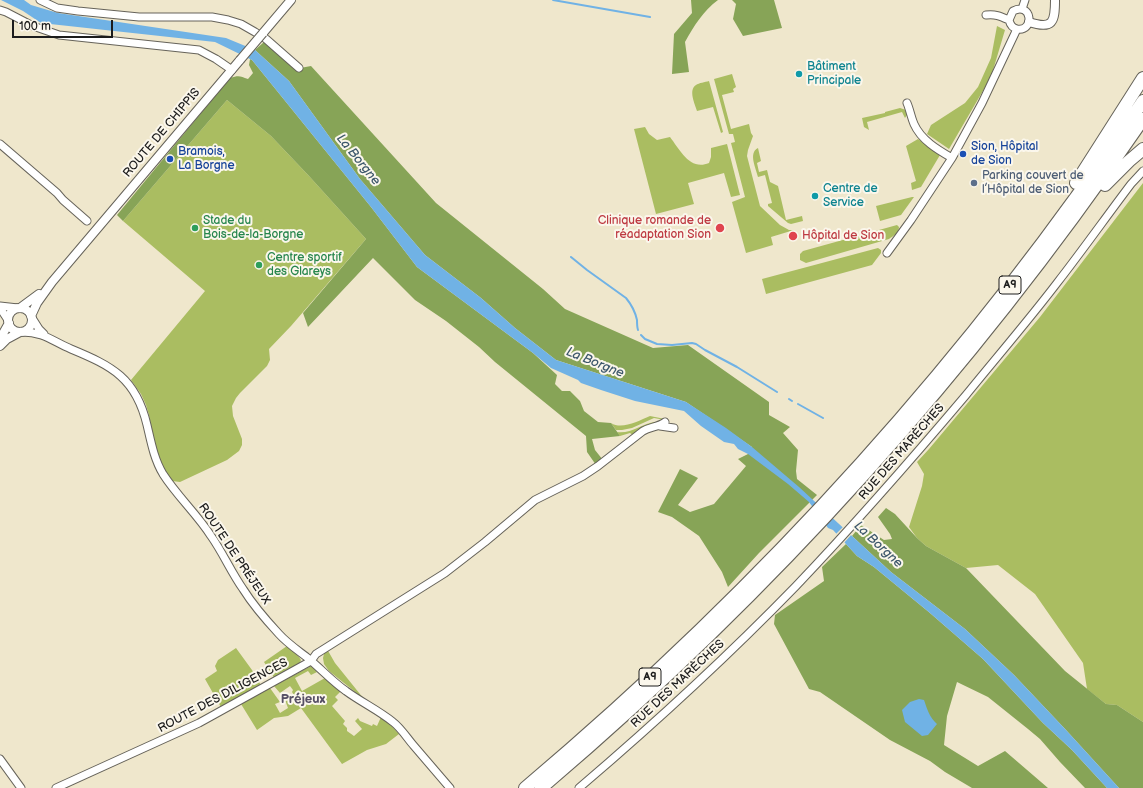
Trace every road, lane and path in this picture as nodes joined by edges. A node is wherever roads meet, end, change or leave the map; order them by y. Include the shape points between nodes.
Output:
1 (40, 0) edge
2 (291, 0) edge
3 (1024, 0) edge
4 (1055, 0) edge
5 (1022, 9) junction
6 (0, 10) edge
7 (986, 15) dead end
8 (1009, 20) junction
9 (1029, 22) junction
10 (1017, 29) junction
11 (298, 68) dead end
12 (232, 70) junction
13 (1143, 78) edge
14 (1143, 101) edge
15 (907, 103) dead end
16 (1143, 119) edge
17 (0, 144) edge
18 (1143, 149) edge
19 (952, 158) junction
20 (1143, 171) edge
21 (1074, 218) junction
22 (87, 221) dead end
23 (887, 254) dead end
24 (1023, 267) junction
25 (52, 282) junction
26 (0, 307) edge
27 (19, 308) junction
28 (32, 317) junction
29 (8, 321) junction
30 (21, 332) junction
31 (47, 337) junction
32 (0, 339) edge
33 (0, 346) edge
34 (674, 428) dead end
35 (868, 462) junction
36 (774, 563) junction
37 (311, 661) junction
38 (0, 759) edge
39 (21, 788) edge
40 (56, 788) edge
41 (450, 788) edge
42 (525, 788) edge
43 (541, 788) edge
44 (579, 788) edge

1 - 11 street via 57,8 78,11 139,17 212,17 228,20 255,32
2 - 12 street, ROUTE DE CHIPPIS, bridge
3 - 5 street
4 - 9 street via 1054,15 1050,22 1042,25
5 - 8 street via 1013,11
5 - 9 street via 1027,13
6 - 12 street via 59,35 199,50
7 - 8 street via 994,14
8 - 10 street via 1011,26
9 - 10 street via 1023,29
10 - 19 street via 982,103
12 - 25 street, ROUTE DE CHIPPIS
13 - 24 highway
14 - 24 highway, A9
15 - 19 street via 920,134
16 - 21 highway, A9
17 - 22 street
18 - 21 highway via 1112,176
19 - 23 street
20 - 44 street, RUE DES MARÈCHES via 1000,354 875,500 751,631
21 - 35 highway, A9 via 966,356
24 - 35 highway, A9
25 - 27 street, ROUTE DE CHIPPIS
25 - 28 street, ROUTE DE CHIPPIS via 37,303
26 - 27 street
26 - 29 street
27 - 28 street via 28,311
27 - 29 street, ROUTE DE CHIPPIS via 10,313
28 - 30 street, ROUTE DE CHIPPIS via 30,327
28 - 31 street, ROUTE DE PRÉJEUX
29 - 30 street via 12,329
29 - 32 street, ROUTE DE CHIPPIS
30 - 31 street, ROUTE DE PRÉJEUX via 37,333
30 - 33 street, ROUTE DE CHIPPIS
31 - 37 street, ROUTE DE PRÉJEUX via 104,363 125,380 138,399 155,456 167,480 211,535 242,588 258,609 280,636
34 - 37 street, ROUTE DES DILIGENCES via 662,424 643,431 598,466 535,500 445,573 316,654
35 - 36 highway, A9
36 - 42 highway, A9
36 - 43 highway, A9 via 678,666
37 - 40 street, ROUTE DES DILIGENCES via 199,724
37 - 41 street, ROUTE DE PRÉJEUX via 345,690 393,722
38 - 39 street

